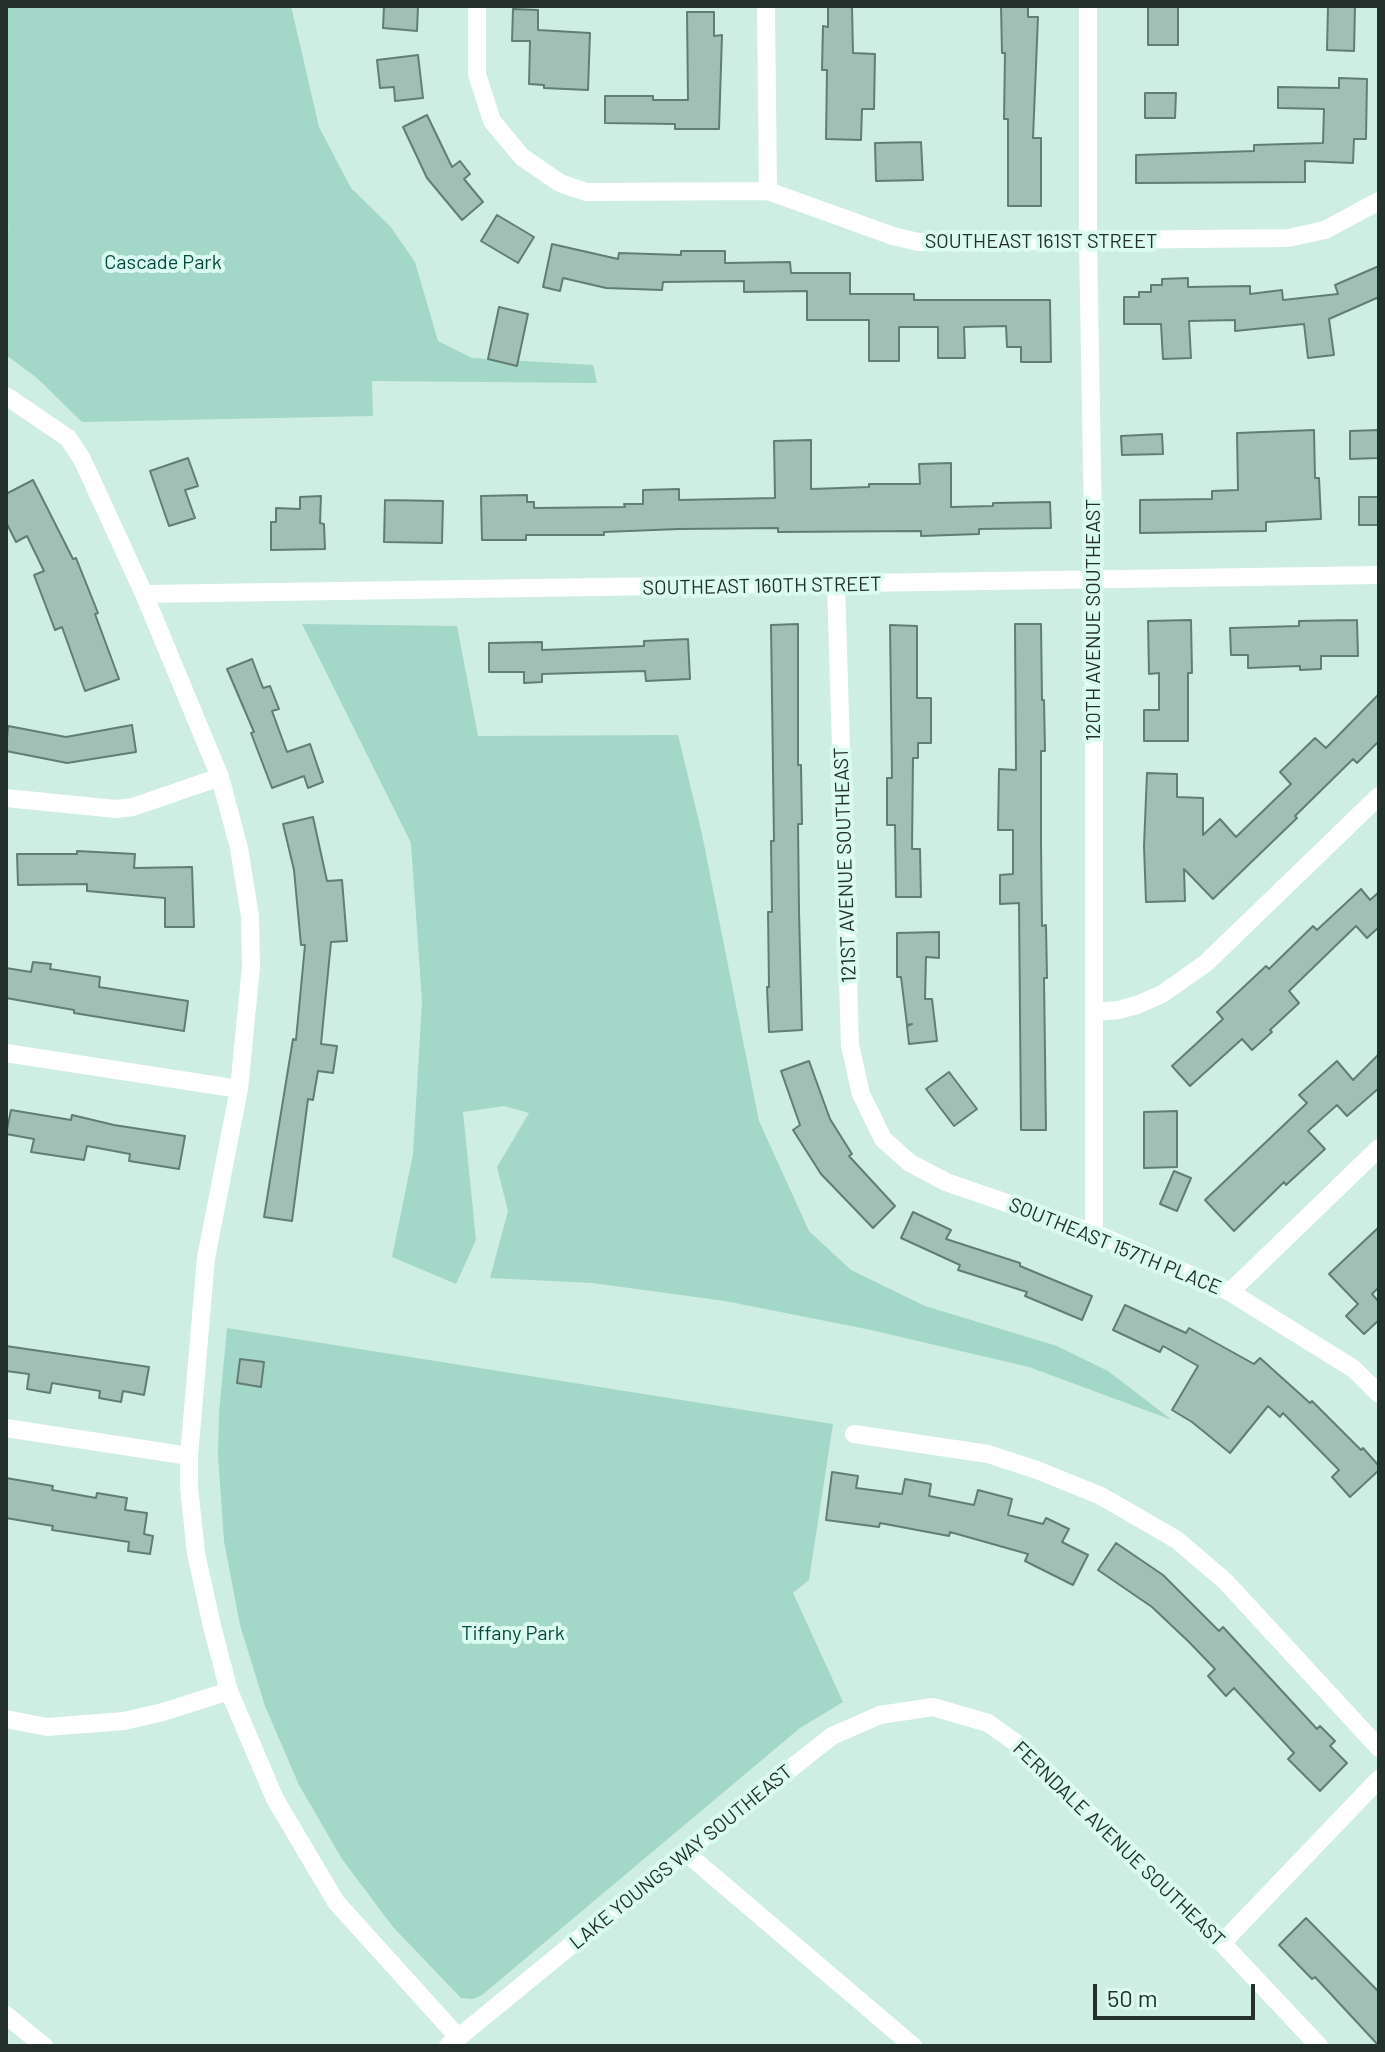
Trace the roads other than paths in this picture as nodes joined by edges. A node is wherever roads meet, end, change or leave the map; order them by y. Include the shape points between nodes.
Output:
1 (477, 6) edge
2 (766, 6) edge
3 (1088, 6) edge
4 (768, 191) junction
5 (1379, 201) edge
6 (1088, 241) junction
7 (6, 396) edge
8 (1379, 575) edge
9 (1094, 580) junction
10 (836, 584) junction
11 (144, 594) junction
12 (220, 777) junction
13 (1379, 796) edge
14 (6, 798) edge
15 (1095, 1012) junction
16 (6, 1053) edge
17 (239, 1089) junction
18 (883, 1139) joint
19 (1379, 1148) edge
20 (1094, 1233) junction
21 (1230, 1292) junction
22 (1379, 1394) edge
23 (6, 1428) edge
24 (854, 1434) dead end
25 (189, 1456) junction
26 (229, 1691) junction
27 (933, 1707) joint
28 (6, 1719) edge
29 (1379, 1748) edge
30 (1379, 1779) edge
31 (685, 1852) junction
32 (1222, 1943) junction
33 (6, 2015) edge
34 (453, 2041) edge
35 (44, 2046) edge
36 (913, 2046) edge
37 (1319, 2046) edge

1 - 4 street, SOUTHEAST 161ST STREET via 477,74 492,121 522,157 560,183 586,192
2 - 4 street
3 - 6 street, 120TH AVENUE SOUTHEAST
4 - 6 street, SOUTHEAST 161ST STREET via 918,242
5 - 6 street, SOUTHEAST 161ST STREET via 1325,230 1288,238
6 - 9 street, 120TH AVENUE SOUTHEAST
7 - 11 street via 68,438
8 - 9 street, SOUTHEAST 160TH STREET
9 - 10 street, SOUTHEAST 160TH STREET
9 - 15 street, 120TH AVENUE SOUTHEAST
10 - 11 street, SOUTHEAST 160TH STREET
10 - 18 street, 121ST AVENUE SOUTHEAST via 850,1045 861,1094
11 - 12 street
12 - 14 street via 116,809
12 - 17 street via 250,916 251,967
13 - 15 street via 1206,963 1162,994 1137,1005
15 - 20 street, 120TH AVENUE SOUTHEAST
16 - 17 street
17 - 25 street via 206,1258
18 - 20 street, SOUTHEAST 157TH PLACE via 910,1163 946,1182
19 - 21 street
20 - 21 street, SOUTHEAST 157TH PLACE
21 - 22 street, SOUTHEAST 157TH PLACE via 1354,1369
23 - 25 street
24 - 29 street via 988,1454 1037,1470 1101,1496 1177,1540 1225,1581
25 - 26 street via 196,1553
26 - 28 street via 124,1721 47,1727
26 - 34 street via 275,1799 336,1902
27 - 31 street, LAKE YOUNGS WAY SOUTHEAST via 880,1715 832,1736
27 - 32 street, FERNDALE AVENUE SOUTHEAST via 988,1723 1019,1745
30 - 32 street
31 - 34 street, LAKE YOUNGS WAY SOUTHEAST
31 - 36 street
32 - 37 street, FERNDALE AVENUE SOUTHEAST
33 - 35 street

